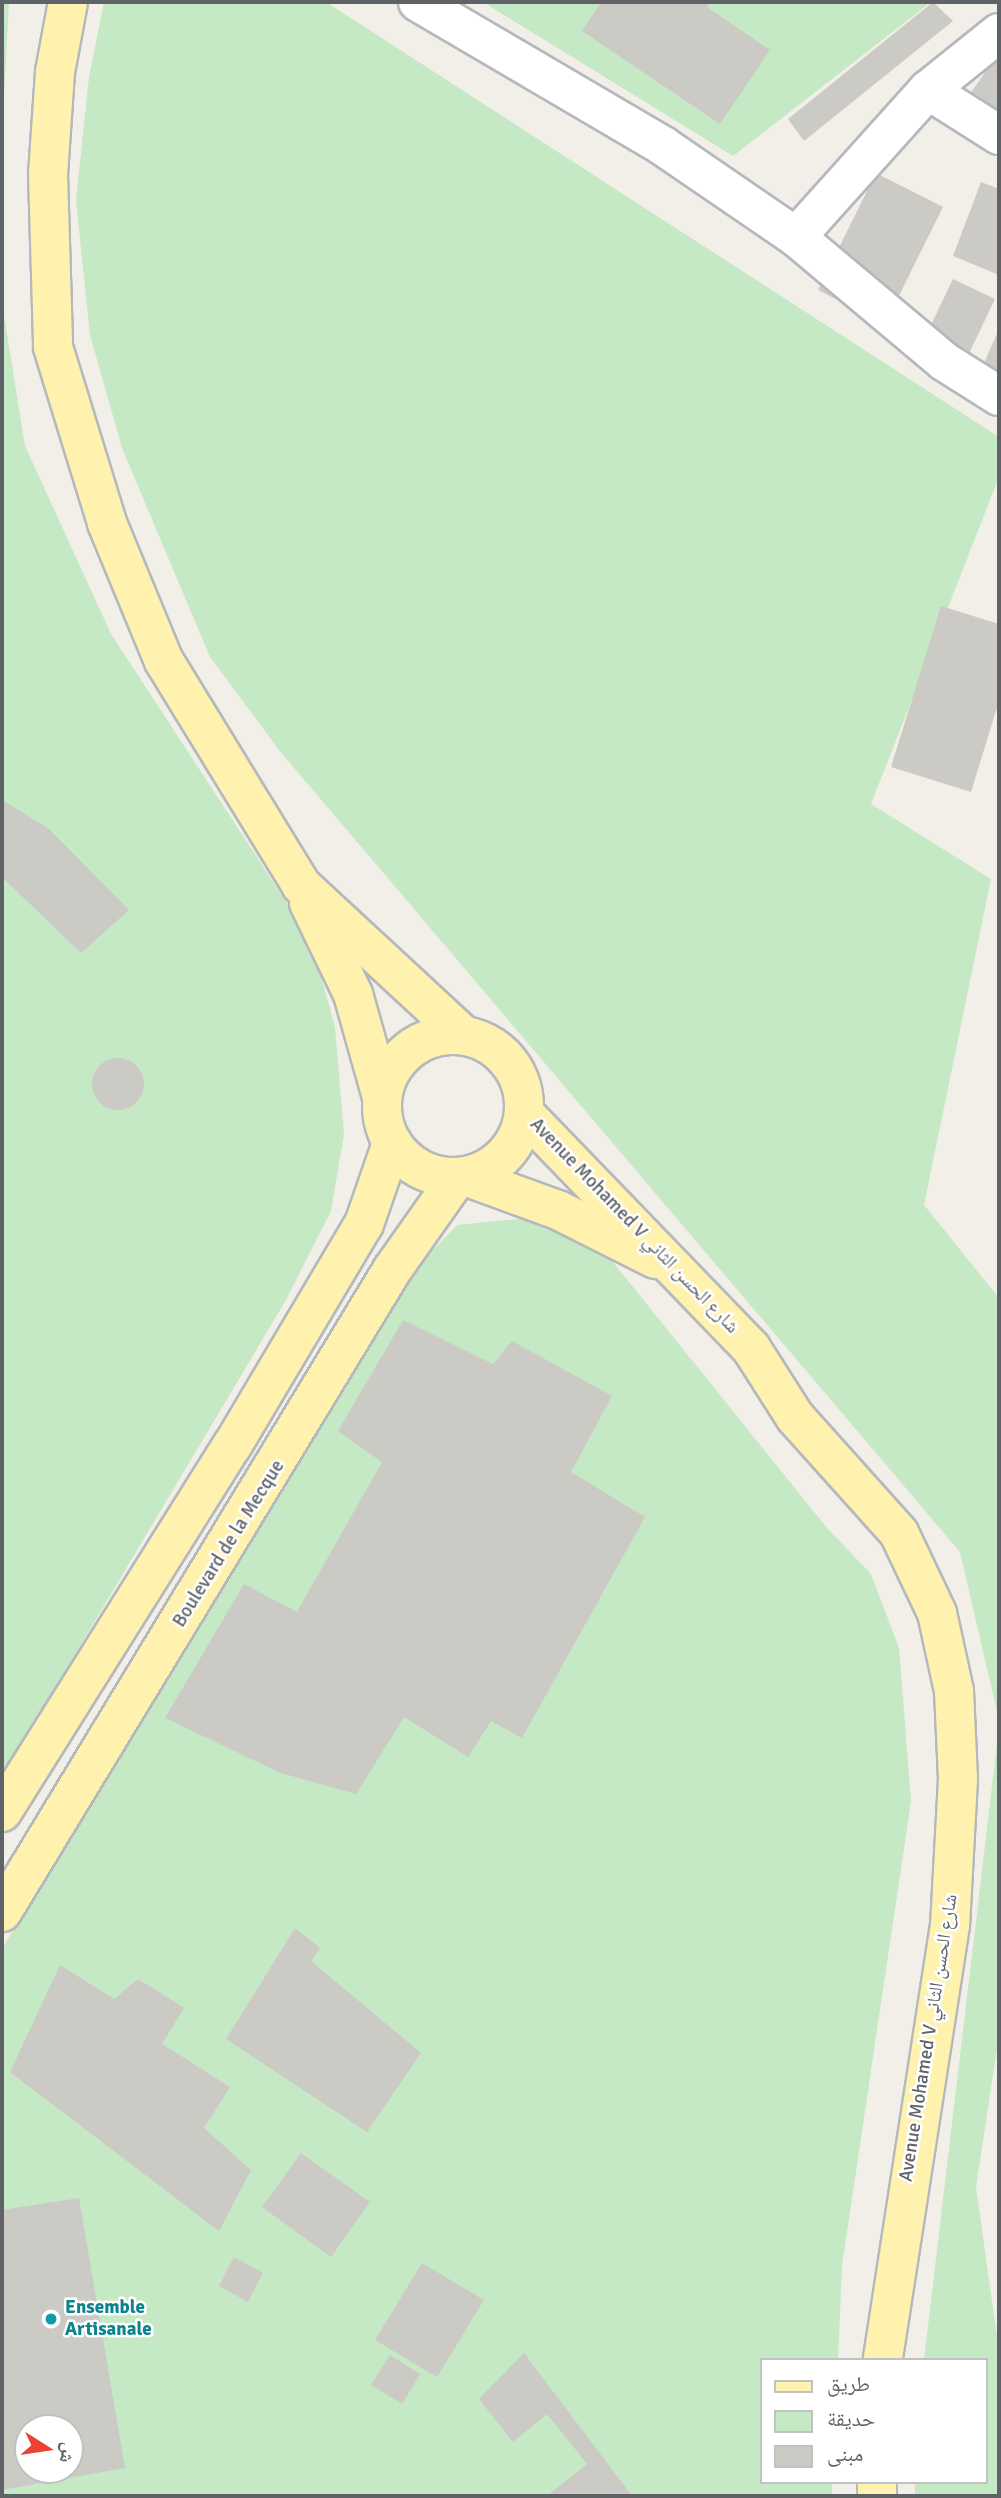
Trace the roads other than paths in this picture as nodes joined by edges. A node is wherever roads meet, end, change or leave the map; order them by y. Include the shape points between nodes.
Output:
1 (68, 2) edge
2 (418, 2) edge
3 (999, 33) edge
4 (928, 90) junction
5 (999, 135) edge
6 (796, 237) junction
7 (999, 396) edge
8 (300, 886) junction
9 (462, 1034) junction
10 (382, 1097) junction
11 (524, 1113) junction
12 (392, 1143) junction
13 (462, 1177) junction
14 (685, 1274) junction
15 (232, 1446) junction
16 (275, 1471) junction
17 (2, 1812) edge
18 (2, 1912) edge
19 (883, 2358) edge

1 - 8 main road, Avenue Mohamed V شارع الحسن الثاني via 55,72 48,174 53,347 107,523 164,661
2 - 6 street via 663,146
3 - 4 street
4 - 5 street
4 - 6 street
6 - 7 street via 945,362
8 - 9 main road, Avenue Mohamed V شارع الحسن الثاني
8 - 10 main road via 353,994
9 - 10 main road via 418,1042 388,1076
9 - 11 main road, Avenue Mohamed V شارع الحسن الثاني via 484,1040 516,1070
10 - 12 main road
11 - 13 main road, Avenue Mohamed V شارع الحسن الثاني via 506,1154
11 - 14 main road, Avenue Mohamed V شارع الحسن الثاني
12 - 13 main road via 409,1163 432,1174
12 - 15 main road via 364,1224
13 - 14 main road via 558,1210
13 - 16 main road, Boulevard de la Mecque via 392,1270
14 - 19 main road, Avenue Mohamed V شارع الحسن الثاني via 751,1348 795,1417 899,1532 937,1613 954,1691 958,1779 950,1924
15 - 16 main road
15 - 17 main road
16 - 18 main road, Boulevard de la Mecque

